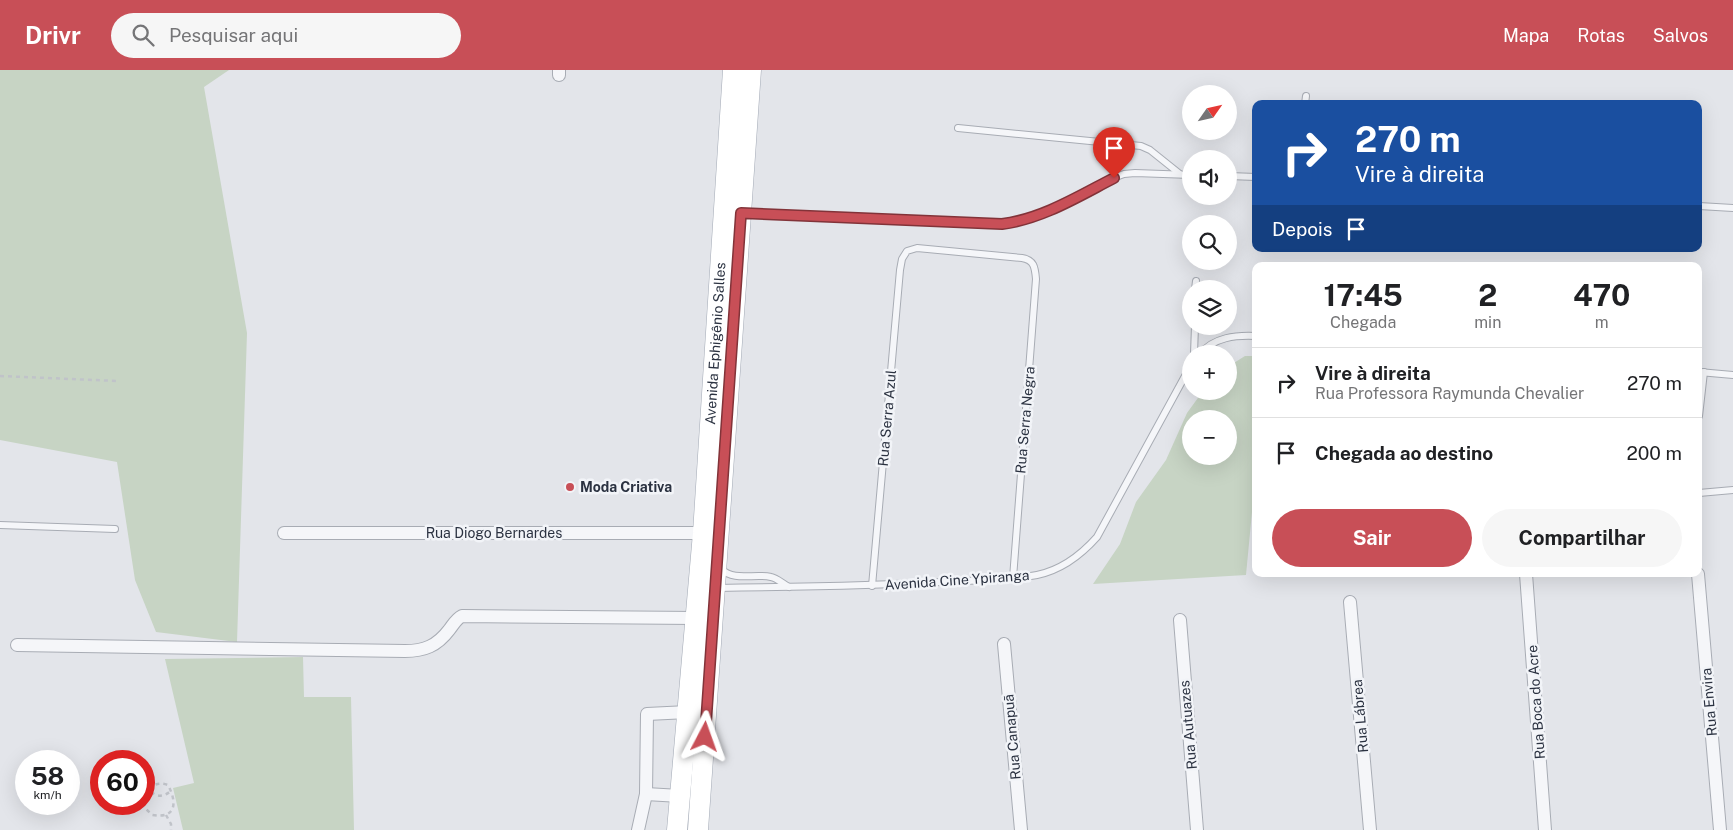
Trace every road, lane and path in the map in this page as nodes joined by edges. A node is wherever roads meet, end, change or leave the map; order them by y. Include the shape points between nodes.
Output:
1 (733, 70) edge
2 (751, 70) edge
3 (1306, 96) dead end
4 (1306, 100) edge
5 (958, 128) dead end
6 (1180, 174) joint
7 (1237, 176) edge
8 (1252, 177) edge
9 (1702, 206) edge
10 (1733, 208) edge
11 (741, 213) junction
12 (1033, 263) joint
13 (1252, 336) edge
14 (1211, 345) edge
15 (1702, 372) edge
16 (1733, 374) edge
17 (0, 376) edge
18 (118, 381) dead end
19 (1182, 381) edge
20 (1733, 490) edge
21 (1702, 493) edge
22 (0, 525) edge
23 (115, 529) dead end
24 (284, 533) dead end
25 (704, 533) junction
26 (717, 561) junction
27 (1526, 577) edge
28 (1698, 577) edge
29 (1012, 578) junction
30 (872, 586) junction
31 (790, 587) junction
32 (715, 588) junction
33 (1350, 602) dead end
34 (697, 618) junction
35 (1180, 620) dead end
36 (1004, 644) dead end
37 (17, 645) dead end
38 (688, 712) junction
39 (155, 784) edge
40 (171, 791) junction
41 (646, 794) junction
42 (155, 795) edge
43 (680, 796) junction
44 (155, 815) edge
45 (166, 815) junction
46 (171, 830) edge
47 (638, 830) edge
48 (677, 830) edge
49 (698, 830) edge
50 (1021, 830) edge
51 (1197, 830) edge
52 (1370, 830) edge
53 (1545, 830) edge
54 (1720, 830) edge

1 - 25 main road, Avenida Ephigênio Salles
2 - 11 main road, Avenida Ephigênio Salles
3 - 4 lane
5 - 6 lane via 1141,146
6 - 11 lane via 1124,174 1041,214 1002,224
7 - 8 lane
9 - 10 lane
11 - 26 main road, Avenida Ephigênio Salles
12 - 29 lane, Rua Serra Negra via 1036,279
12 - 30 lane, Rua Serra Azul via 1022,258 917,248 907,251 902,259
13 - 14 lane via 1238,335
15 - 16 lane
17 - 18 path
19 - 29 lane, Avenida Cine Ypiranga via 1097,537 1083,552 1054,570
20 - 21 lane
22 - 23 lane
24 - 25 street, Rua Diogo Bernardes
25 - 34 main road, Avenida Ephigênio Salles
26 - 31 lane, Avenida Cine Ypiranga via 726,573 733,576 772,577
26 - 32 main road, Avenida Ephigênio Salles
27 - 53 street, Rua Boca do Acre
28 - 54 street, Rua Envira
29 - 30 lane, Avenida Cine Ypiranga
30 - 31 lane, Avenida Cine Ypiranga
31 - 32 lane, Avenida Cine Ypiranga
32 - 49 main road, Avenida Ephigênio Salles
33 - 52 street, Rua Lábrea
34 - 37 street via 460,616 437,643 416,651
34 - 38 main road, Avenida Ephigênio Salles
35 - 51 street, Rua Autuazes
36 - 50 street, Rua Canapuã
38 - 41 street via 647,714
38 - 43 main road, Avenida Ephigênio Salles
39 - 40 path via 168,785
40 - 42 path via 166,795
40 - 45 path via 174,804
41 - 43 street
41 - 47 street
43 - 48 main road, Avenida Ephigênio Salles
44 - 45 path
45 - 46 path

